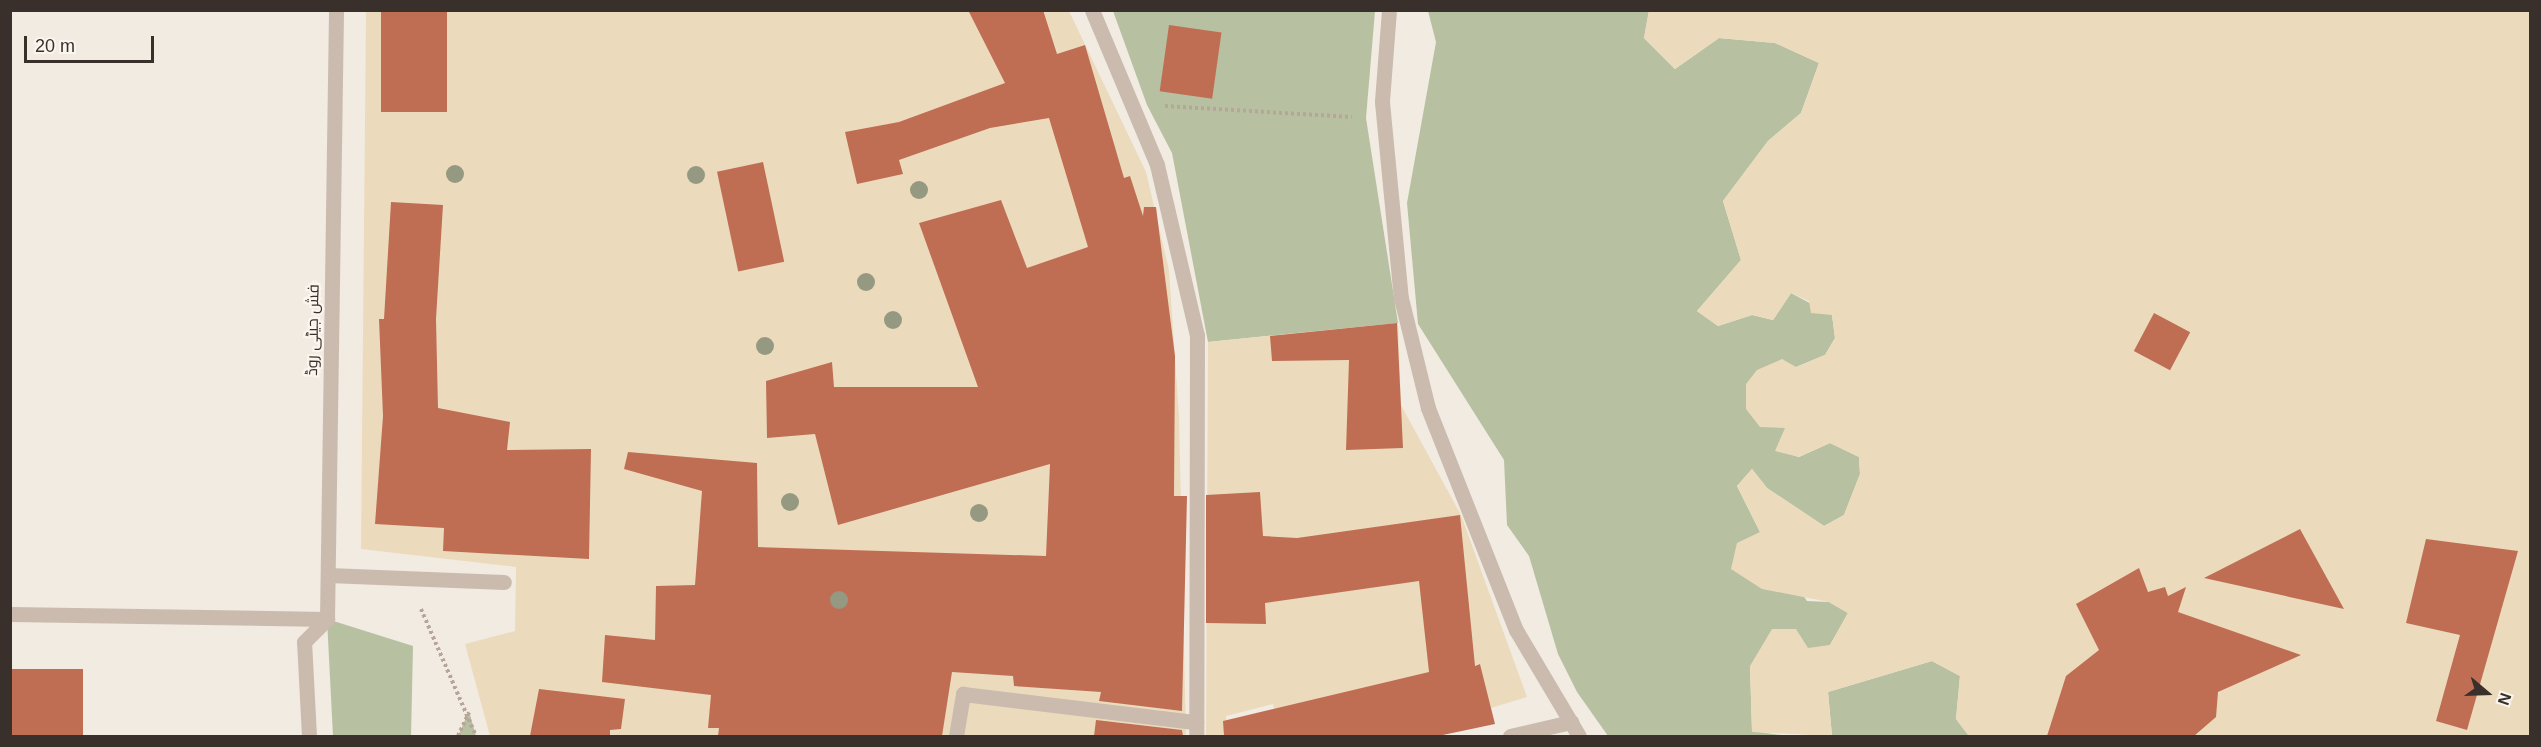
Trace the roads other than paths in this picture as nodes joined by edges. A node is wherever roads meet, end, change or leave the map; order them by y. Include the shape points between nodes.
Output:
1 (336, 10) edge
2 (1092, 10) edge
3 (1389, 10) edge
4 (328, 575) junction
5 (504, 582) dead end
6 (10, 614) edge
7 (327, 619) junction
8 (1571, 722) junction
9 (1196, 729) edge
10 (309, 736) edge
11 (956, 736) edge
12 (1510, 736) edge
13 (1579, 736) edge

1 - 4 street, فش جیٹی روڈ
2 - 9 street via 1157,165 1197,335
3 - 8 street via 1384,120 1401,298 1428,408 1516,630
4 - 5 street
4 - 7 street, فش جیٹی روڈ
6 - 7 street
7 - 10 street via 304,642
8 - 12 street
8 - 13 street
9 - 11 street via 963,694

